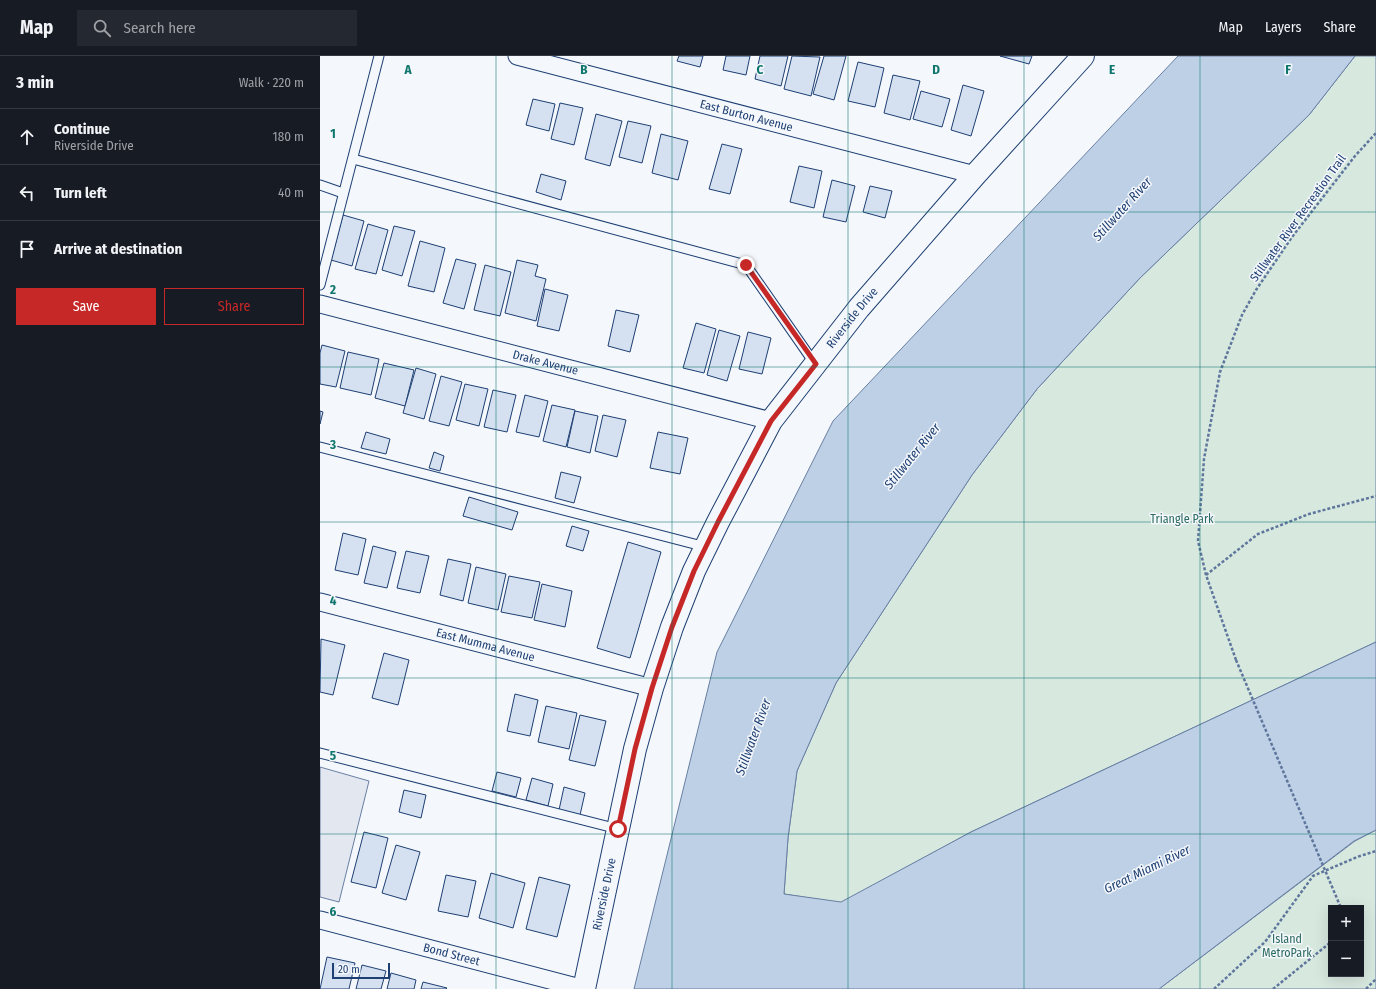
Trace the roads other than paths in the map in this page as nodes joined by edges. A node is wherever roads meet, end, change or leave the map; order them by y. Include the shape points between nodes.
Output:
1 (379, 56) edge
2 (517, 56) edge
3 (1082, 56) edge
4 (353, 159) junction
5 (975, 175) junction
6 (320, 185) edge
7 (343, 193) junction
8 (320, 285) edge
9 (320, 304) edge
10 (816, 364) junction
11 (771, 421) junction
12 (320, 447) edge
13 (706, 547) junction
14 (320, 602) edge
15 (652, 688) junction
16 (320, 753) edge
17 (618, 829) junction
18 (320, 920) edge
19 (584, 989) edge

1 - 4 lane
2 - 5 street, East Burton Avenue
3 - 5 main road, Riverside Drive
4 - 7 lane
4 - 10 lane via 746,265
5 - 10 main road, Riverside Drive via 859,308
6 - 7 lane
7 - 8 lane
9 - 11 street, Drake Avenue
10 - 11 main road, Riverside Drive
11 - 13 main road, Riverside Drive
12 - 13 lane
13 - 15 main road, Riverside Drive via 672,627
14 - 15 street, East Mumma Avenue
15 - 17 main road, Riverside Drive via 635,749
16 - 17 lane
17 - 19 main road, Riverside Drive
18 - 19 street, Bond Street

